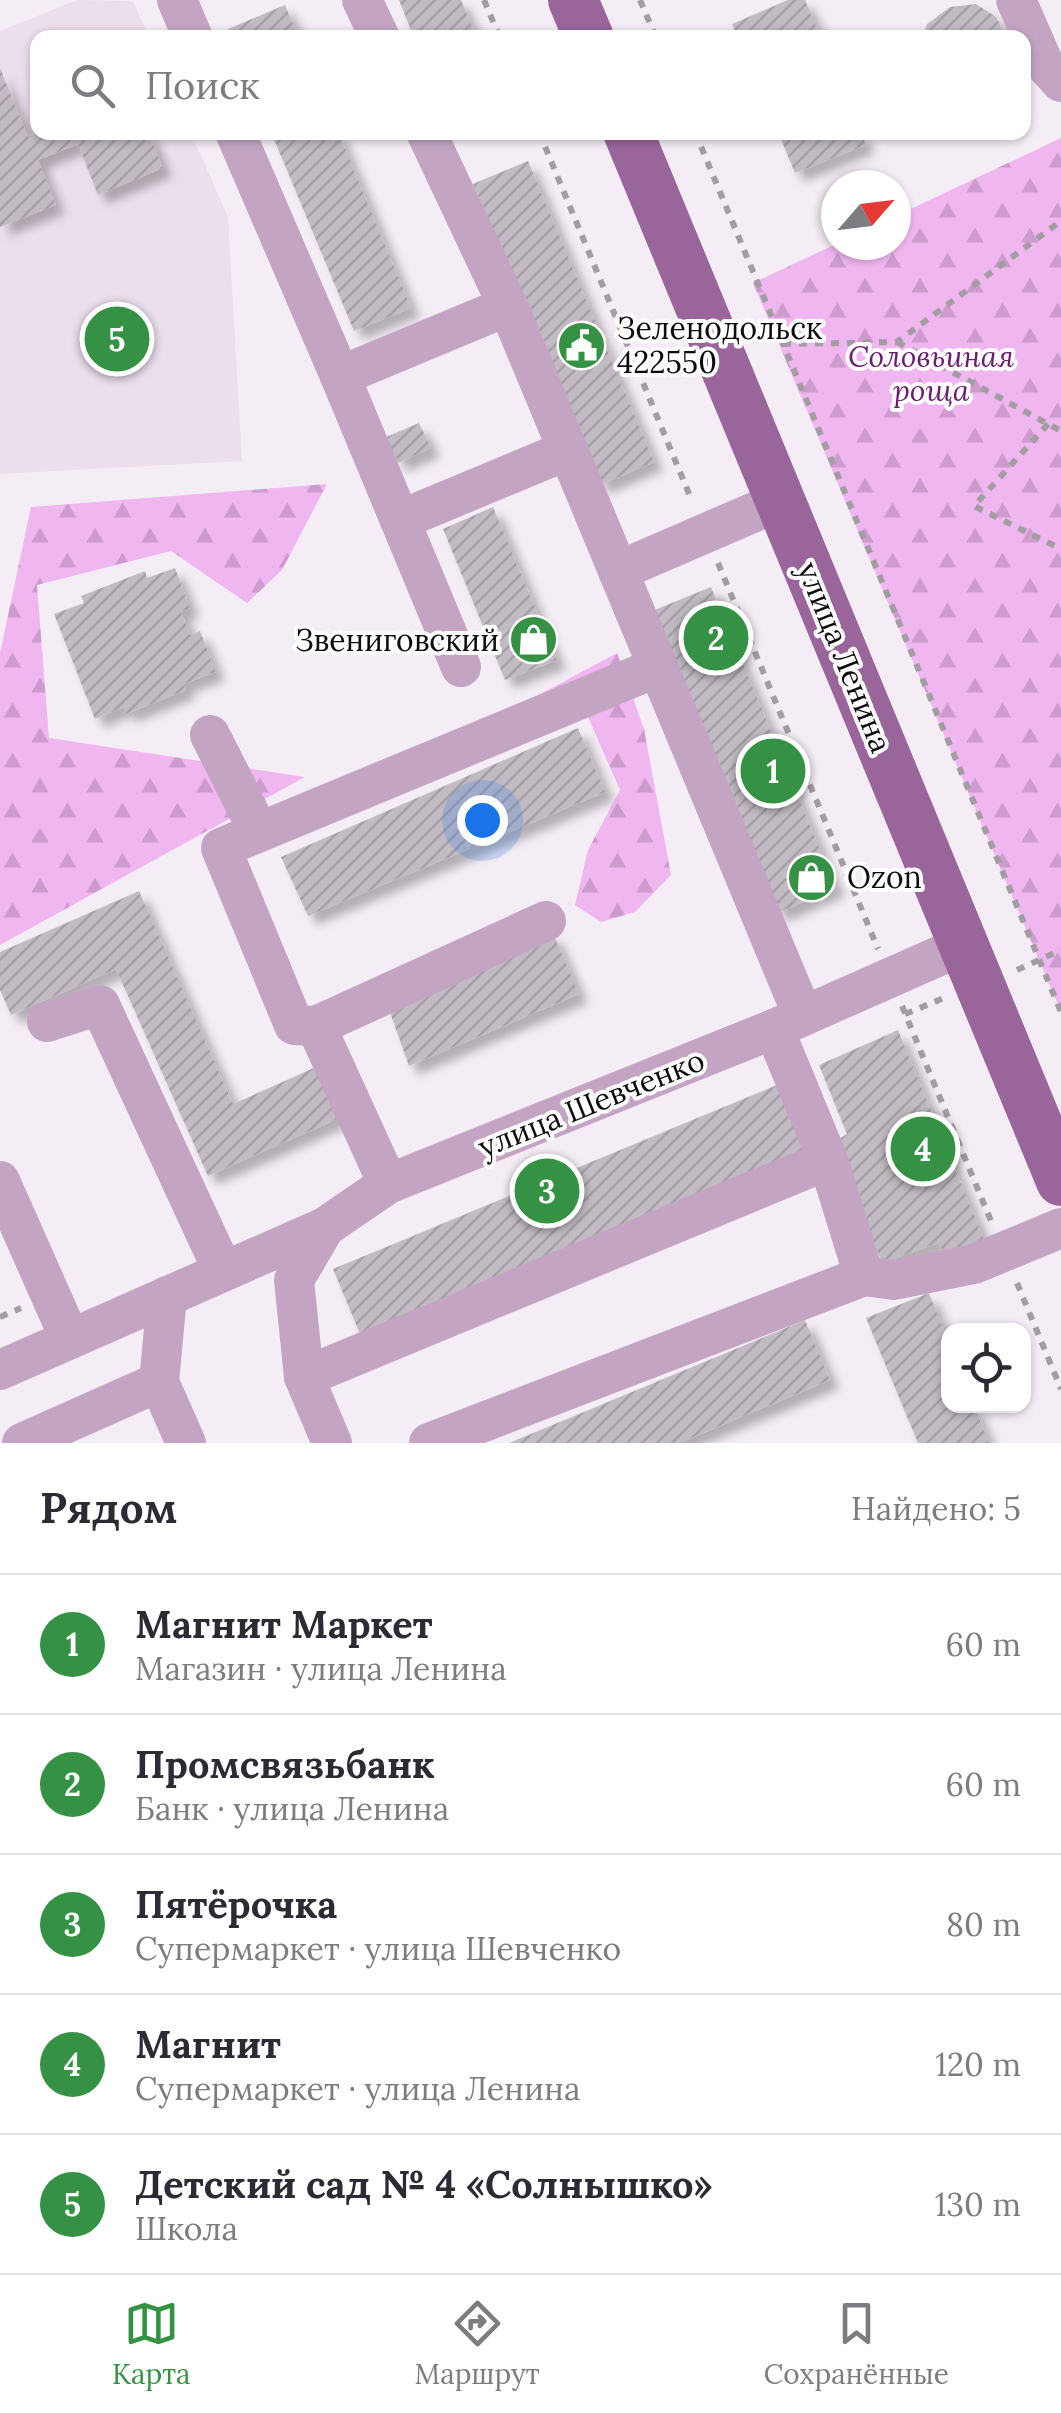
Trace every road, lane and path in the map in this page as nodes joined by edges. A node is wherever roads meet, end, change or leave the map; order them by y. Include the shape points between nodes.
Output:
1 (177, 0) edge
2 (362, 0) edge
3 (484, 0) edge
4 (573, 0) edge
5 (640, 0) edge
6 (1016, 0) edge
7 (190, 30) edge
8 (376, 30) edge
9 (497, 30) edge
10 (586, 30) edge
11 (653, 30) edge
12 (1030, 30) edge
13 (1031, 33) edge
14 (1061, 82) edge
15 (237, 140) edge
16 (430, 140) edge
17 (542, 140) edge
18 (631, 140) edge
19 (699, 140) edge
20 (1061, 221) edge
21 (508, 306) junction
22 (897, 342) junction
23 (783, 344) junction
24 (340, 376) junction
25 (1048, 424) junction
26 (1061, 431) edge
27 (568, 450) junction
28 (780, 501) junction
29 (400, 520) junction
30 (706, 533) junction
31 (1061, 549) edge
32 (618, 571) junction
33 (658, 666) junction
34 (461, 667) dead end
35 (210, 735) dead end
36 (258, 832) junction
37 (546, 921) dead end
38 (1061, 950) edge
39 (1040, 962) junction
40 (972, 964) junction
41 (890, 978) junction
42 (1061, 1012) edge
43 (47, 1022) dead end
44 (788, 1022) junction
45 (316, 1026) junction
46 (828, 1160) junction
47 (1061, 1180) edge
48 (0, 1181) edge
49 (388, 1184) junction
50 (325, 1227) junction
51 (1061, 1228) edge
52 (1004, 1251) junction
53 (224, 1271) junction
54 (864, 1276) junction
55 (168, 1296) junction
56 (70, 1339) junction
57 (0, 1370) edge
58 (304, 1377) junction
59 (159, 1382) junction
60 (1061, 1389) edge
61 (22, 1443) edge
62 (186, 1443) edge
63 (332, 1443) edge
64 (428, 1443) edge

1 - 7 street
2 - 8 street
3 - 9 path
4 - 10 main road
5 - 11 path
6 - 12 street
13 - 14 street
15 - 24 street
16 - 21 street
17 - 30 path
18 - 28 main road, улица Ленина
19 - 23 path
20 - 22 path
21 - 24 street
21 - 27 street
22 - 23 path
22 - 25 path
23 - 39 path
24 - 29 street
25 - 26 path
25 - 31 path via 974,506
27 - 29 street
27 - 32 street
28 - 30 street
28 - 40 main road, улица Ленина
29 - 34 street
30 - 32 street
30 - 41 path
32 - 33 street
33 - 36 street
33 - 44 street
35 - 36 street
36 - 45 street via 221,848 294,1025
37 - 45 street
38 - 39 path
39 - 40 path
39 - 42 path
40 - 41 street, улица Шевченко
40 - 47 main road, улица Ленина
41 - 44 street, улица Шевченко
41 - 52 path
43 - 53 street via 100,1005
44 - 46 street
44 - 49 street, улица Шевченко
45 - 49 street
46 - 54 street
46 - 58 street
48 - 56 street
49 - 50 street, улица Шевченко
50 - 53 street, улица Шевченко
50 - 58 street via 294,1280
51 - 52 street
52 - 54 street via 894,1280
52 - 60 path
53 - 55 street, улица Шевченко
54 - 64 street
55 - 56 street, улица Шевченко
55 - 59 street
56 - 57 street, улица Шевченко
58 - 63 street
59 - 61 street
59 - 62 street

